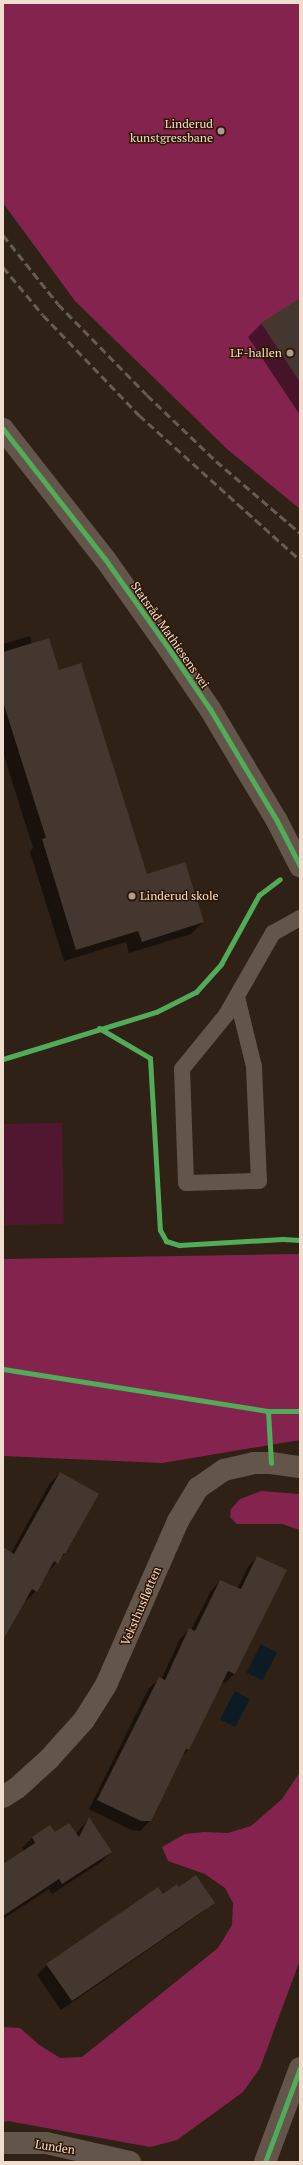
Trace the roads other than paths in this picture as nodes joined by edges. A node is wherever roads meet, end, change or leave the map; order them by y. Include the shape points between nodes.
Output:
1 (3, 429) edge
2 (300, 866) edge
3 (300, 918) edge
4 (237, 997) junction
5 (300, 1467) edge
6 (3, 1798) edge
7 (300, 2068) edge
8 (3, 2142) edge
9 (130, 2162) edge
10 (265, 2162) edge

1 - 2 street, Statsråd Mathiesens vei via 104,559 210,709 277,821
3 - 4 lane via 273,933
4 - 4 lane via 226,1015 182,1069 186,1183 259,1181 254,1067
5 - 6 street, Veksthusfløtten via 254,1463 224,1470 198,1488 178,1521 106,1685 84,1720 49,1759
7 - 10 street
8 - 9 street, Lunden via 46,2143

